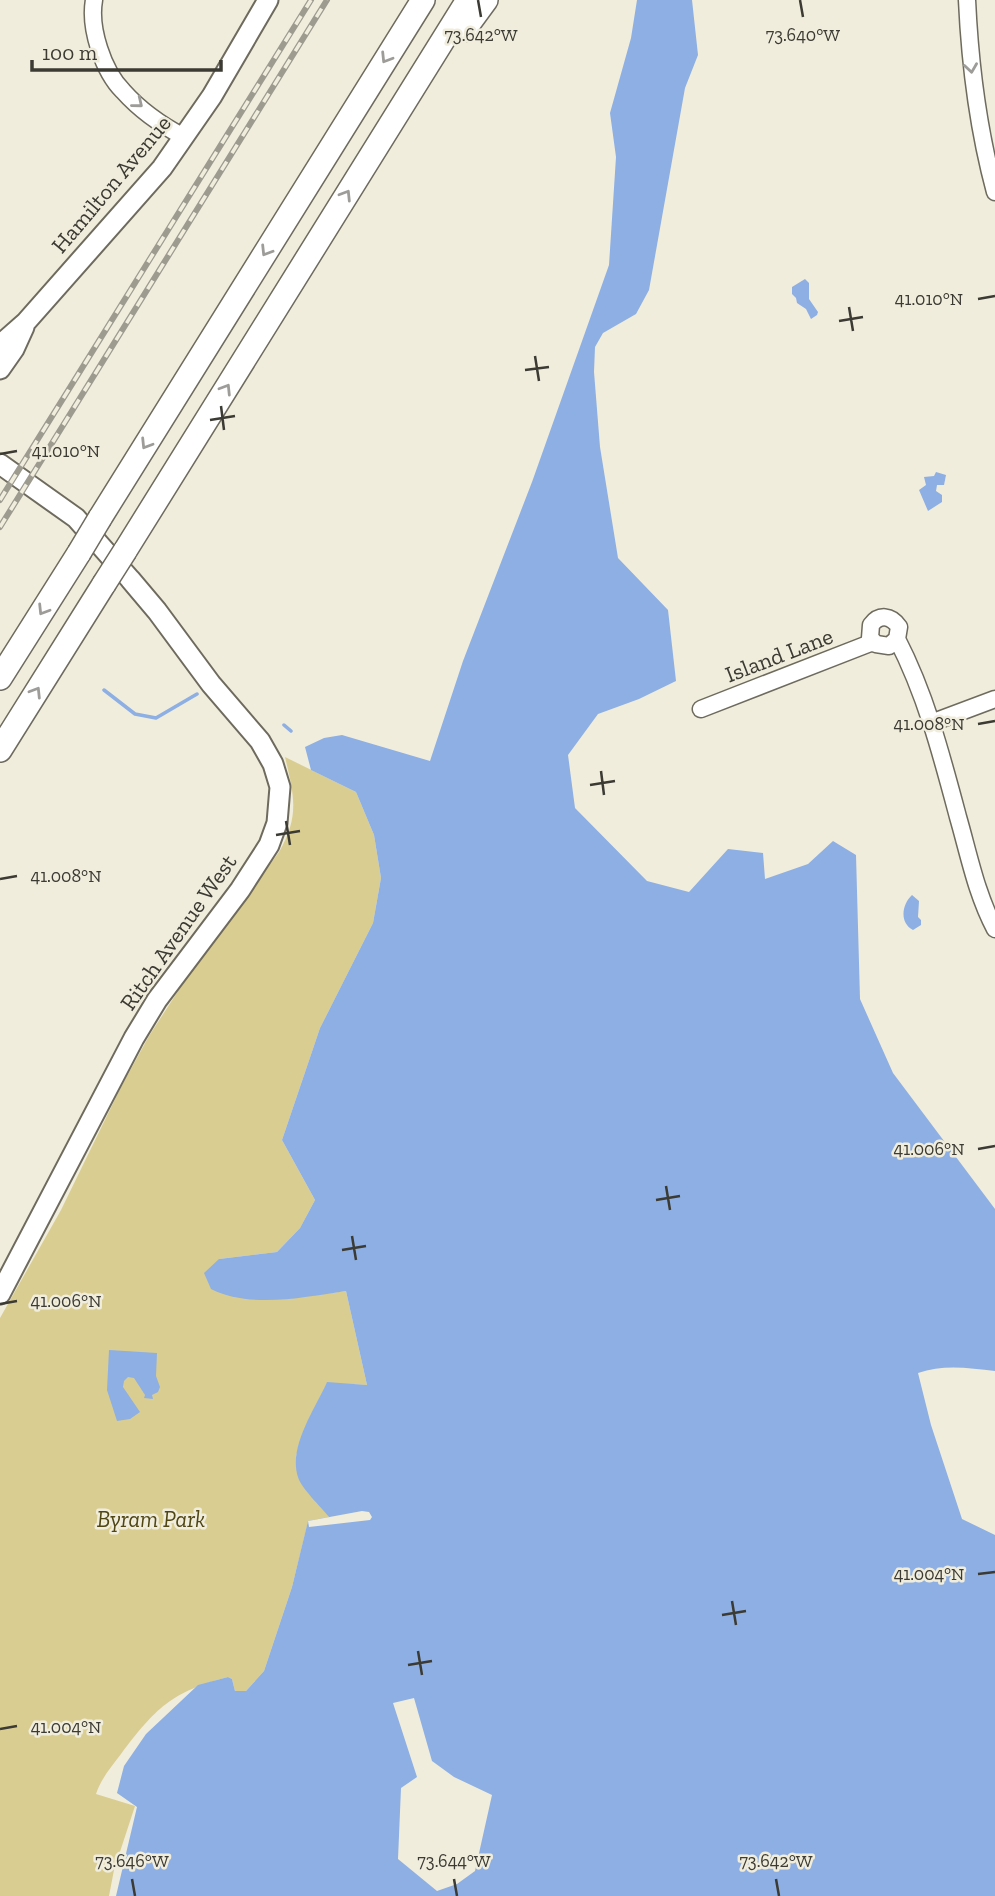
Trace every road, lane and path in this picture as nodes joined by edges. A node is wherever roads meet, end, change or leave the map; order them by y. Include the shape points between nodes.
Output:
1 (94, 0) edge
2 (268, 0) edge
3 (422, 0) edge
4 (468, 0) edge
5 (486, 0) edge
6 (967, 0) edge
7 (383, 135) junction
8 (184, 138) junction
9 (995, 192) edge
10 (26, 322) junction
11 (0, 345) edge
12 (0, 369) edge
13 (0, 464) edge
14 (897, 639) junction
15 (873, 642) junction
16 (0, 678) edge
17 (995, 699) edge
18 (701, 709) dead end
19 (931, 723) junction
20 (0, 750) edge
21 (995, 929) edge
22 (0, 1294) edge

1 -> 8 street via 100,47 122,91
2 - 8 main road, Hamilton Avenue
3 -> 16 highway, bridge
4 - 7 highway
5 - 7 highway
6 -> 9 street via 970,62
20 -> 7 highway, bridge
8 - 10 main road, Hamilton Avenue
10 - 11 main road, Hamilton Avenue
10 - 12 main road, Hamilton Avenue
13 - 22 main road, Ritch Avenue West via 76,518 157,611 260,741 280,787 281,807 269,845 134,1038
14 - 15 street via 886,647
14 - 15 street via 897,624 885,617 870,625
14 - 19 street
15 - 18 street, Island Lane
17 - 19 street
19 - 21 street via 983,906

